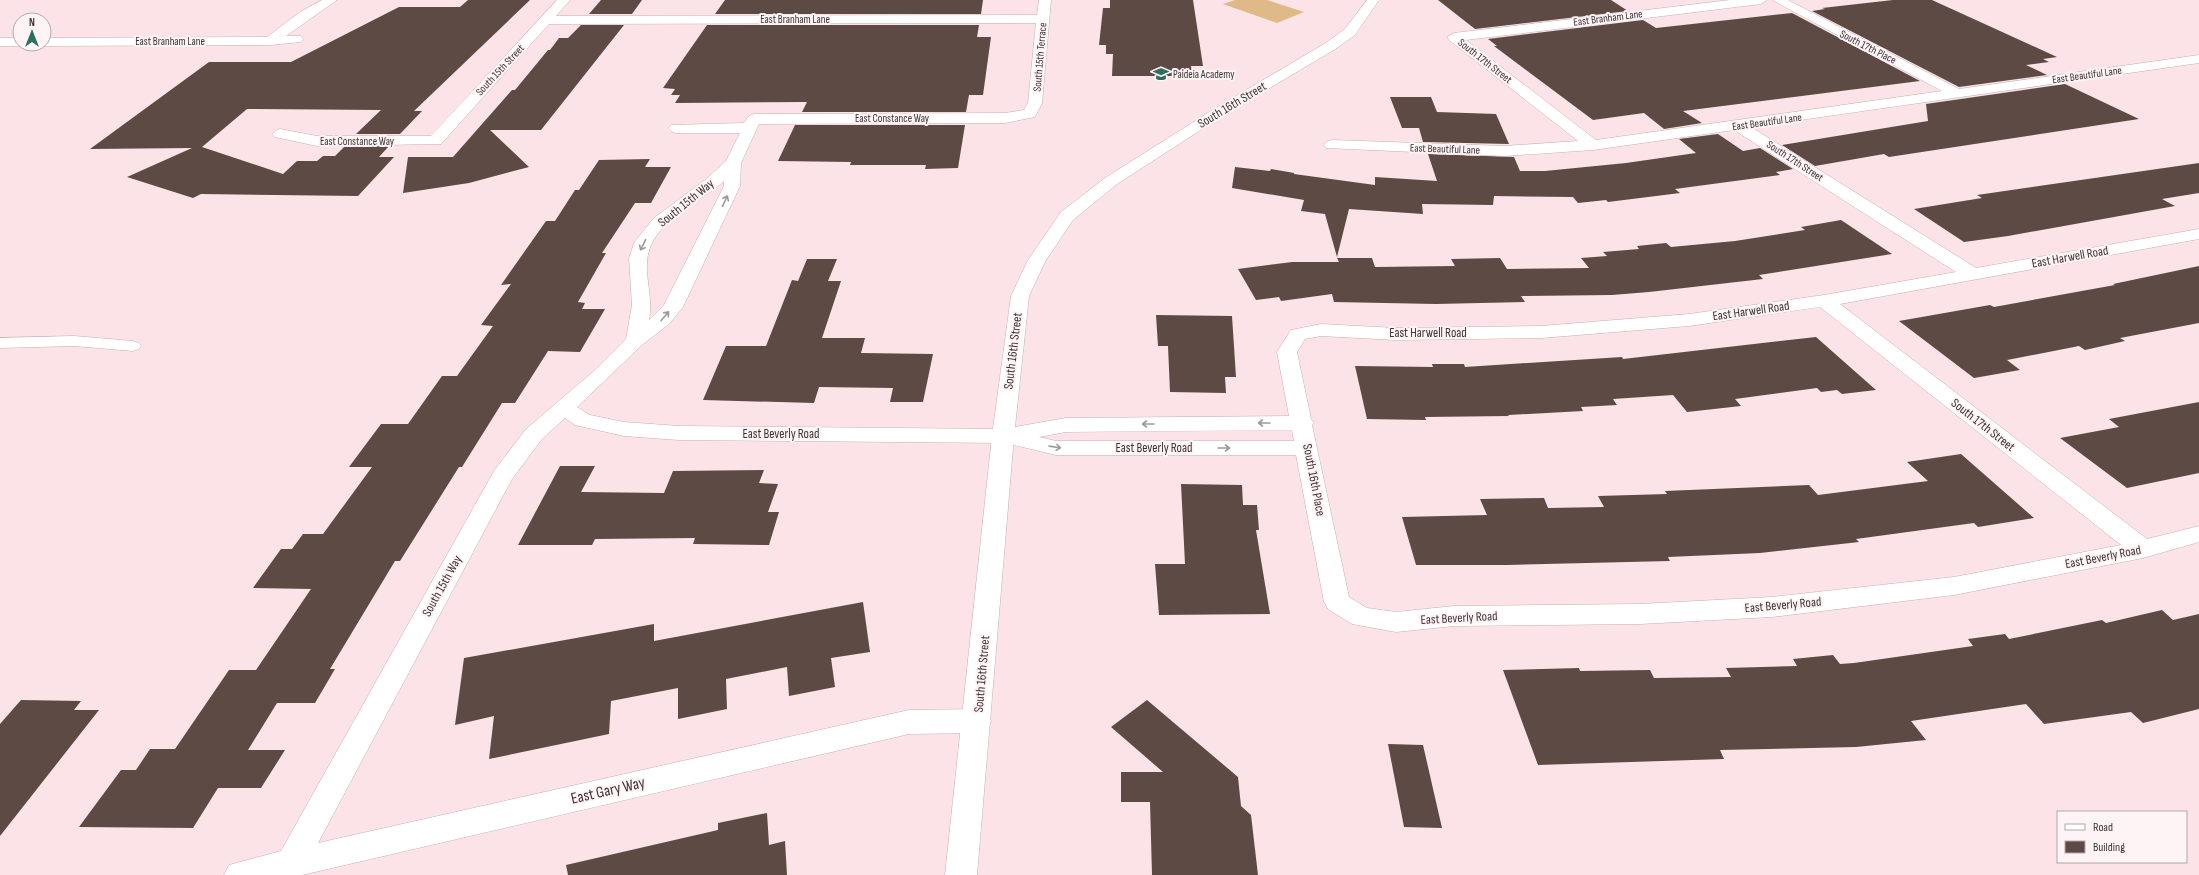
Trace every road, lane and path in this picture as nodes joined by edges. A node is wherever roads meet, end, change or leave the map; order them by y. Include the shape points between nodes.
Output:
1 (331, 0) edge
2 (564, 0) edge
3 (1045, 0) edge
4 (1373, 0) edge
5 (1761, 0) edge
6 (1778, 0) edge
7 (1043, 19) junction
8 (546, 20) junction
9 (1454, 37) joint
10 (296, 38) dead end
11 (0, 42) edge
12 (12, 42) edge
13 (52, 42) edge
14 (269, 42) junction
15 (2199, 59) edge
16 (1958, 94) junction
17 (1030, 114) joint
18 (751, 123) junction
19 (1739, 126) junction
20 (676, 128) dead end
21 (280, 134) dead end
22 (435, 141) joint
23 (1332, 145) dead end
24 (1592, 145) junction
25 (733, 163) junction
26 (2199, 234) edge
27 (1972, 274) junction
28 (1824, 301) junction
29 (1298, 334) joint
30 (636, 341) junction
31 (0, 343) edge
32 (133, 346) dead end
33 (564, 408) junction
34 (1303, 423) junction
35 (1003, 436) junction
36 (1307, 448) junction
37 (2199, 534) edge
38 (2143, 549) junction
39 (1361, 617) joint
40 (977, 721) junction
41 (291, 863) junction
42 (240, 875) edge
43 (961, 875) edge

1 - 14 street via 305,15
2 - 8 street, South 15th Street
3 - 7 street, South 15th Terrace
4 - 35 street, South 16th Street via 1350,32 1329,47 1136,165 1067,216 1038,260 1020,296
5 - 9 street, East Branham Lane
6 - 16 street, South 17th Place
7 - 8 street, East Branham Lane
7 - 17 street, South 15th Terrace via 1036,103
8 - 22 street, South 15th Street
9 - 24 street, South 17th Street
10 - 14 street, East Branham Lane
11 - 12 street
13 - 14 street, East Branham Lane
15 - 16 street, East Beautiful Lane
16 - 19 street, East Beautiful Lane
17 - 18 street, East Constance Way via 1005,118
18 - 20 street, East Constance Way
18 - 25 street, South 15th Way
19 - 24 street, East Beautiful Lane
19 - 27 street, South 17th Street
21 - 22 street, East Constance Way via 316,141
23 - 24 street, East Beautiful Lane via 1504,152
30 -> 25 street, South 15th Way via 662,320 673,307 732,186
25 -> 30 street, South 15th Way via 711,184 661,221 648,236 639,253 637,270 642,311
26 - 27 street, East Harwell Road
27 - 28 street, East Harwell Road
28 - 29 street, East Harwell Road via 1689,320 1541,332 1396,334 1321,330
28 - 38 street, South 17th Street
29 - 34 street, South 16th Place via 1287,352
30 - 33 street, South 15th Way
31 - 32 lane via 74,341
33 - 35 street, East Beverly Road via 583,420 624,429 679,433
33 - 41 street, South 15th Way via 534,434 502,476
34 -> 35 street, East Beverly Road via 1066,425
34 - 36 street, South 16th Place
35 -> 36 street, East Beverly Road via 1056,448
35 - 40 street, South 16th Street
36 - 39 street, South 16th Place via 1337,602
37 - 38 street, East Beverly Road
38 - 39 street, East Beverly Road via 1954,586 1772,607 1640,614 1454,616 1396,622
40 - 41 street, East Gary Way via 909,722
40 - 43 street, South 16th Street
41 - 42 street, East Gary Way

